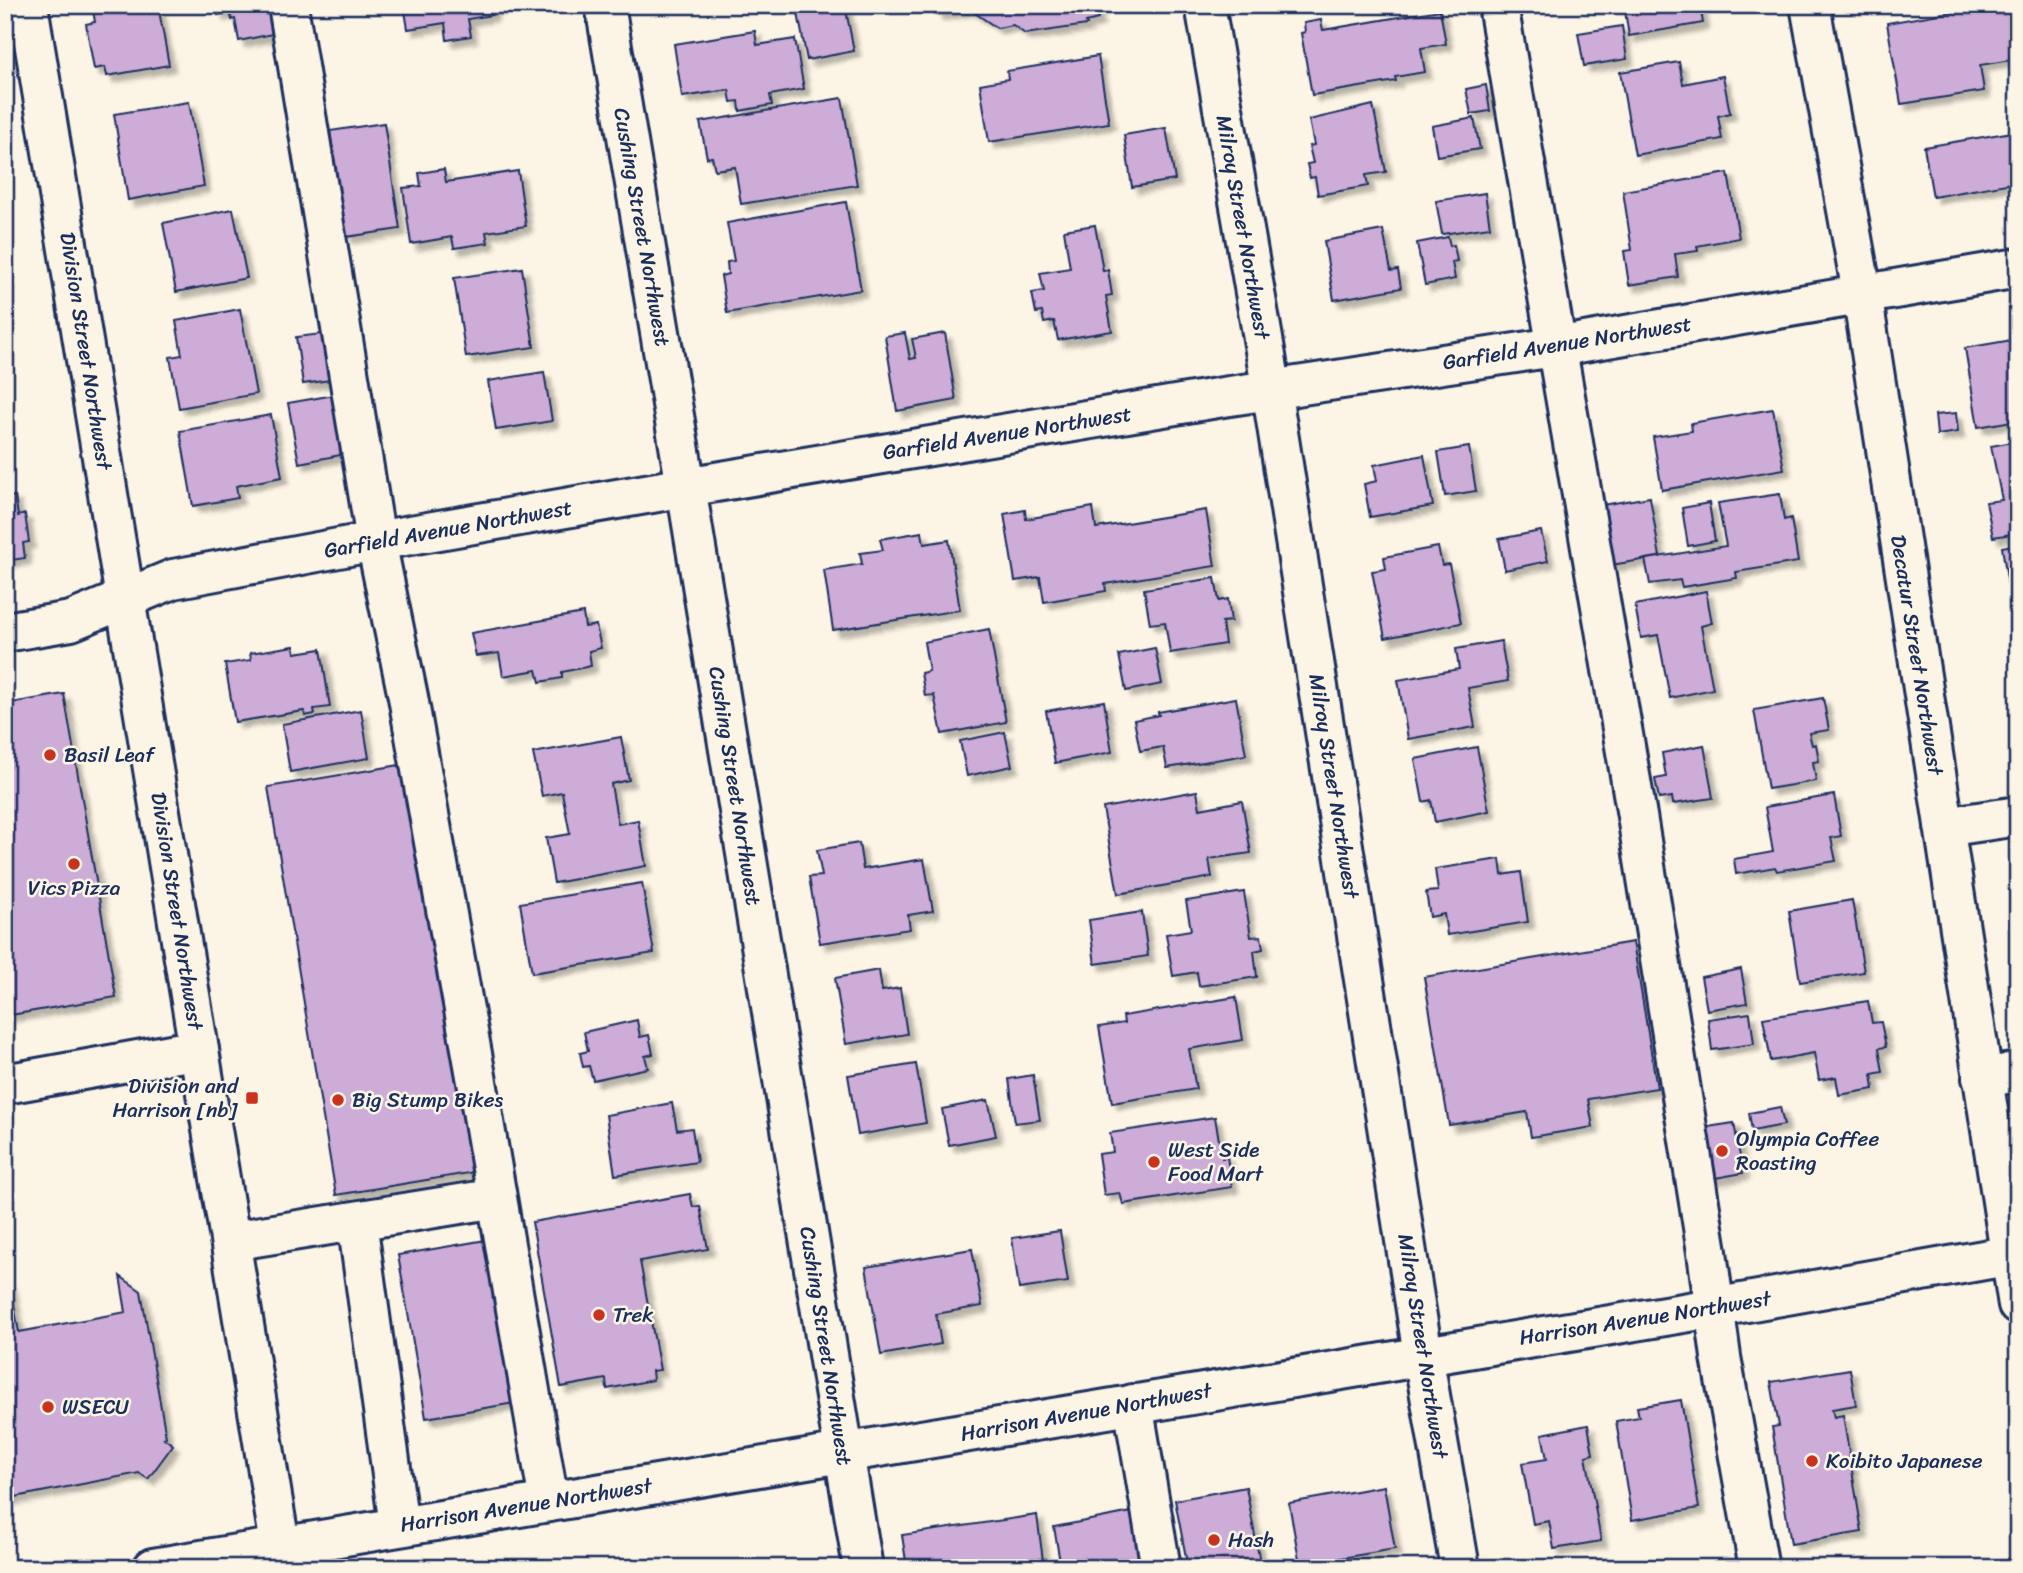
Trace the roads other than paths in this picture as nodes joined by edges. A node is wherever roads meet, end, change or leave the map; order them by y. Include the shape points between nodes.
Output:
1 (12, 5) edge
2 (28, 5) edge
3 (288, 5) edge
4 (605, 5) edge
5 (1205, 5) edge
6 (1498, 5) edge
7 (1810, 5) edge
8 (5, 7) edge
9 (2018, 268) edge
10 (1862, 293) junction
11 (1555, 347) junction
12 (1271, 389) junction
13 (686, 486) junction
14 (376, 541) junction
15 (127, 599) junction
16 (5, 632) edge
17 (2018, 816) edge
18 (1944, 827) junction
19 (199, 1049) junction
20 (2000, 1075) edge
21 (5, 1084) edge
22 (497, 1198) junction
23 (357, 1221) junction
24 (231, 1241) junction
25 (2014, 1254) edge
26 (2018, 1305) edge
27 (1713, 1308) junction
28 (1423, 1355) junction
29 (1133, 1404) junction
30 (844, 1453) junction
31 (549, 1502) junction
32 (399, 1526) junction
33 (281, 1557) edge
34 (153, 1568) edge
35 (863, 1568) edge
36 (1161, 1568) edge
37 (1460, 1568) edge
38 (1759, 1568) edge

1 - 8 street
2 - 15 street, Division Street Northwest
3 - 14 street
4 - 13 street, Cushing Street Northwest
5 - 12 street, Milroy Street Northwest
6 - 11 street
7 - 10 street, Decatur Street Northwest
9 - 10 street, Garfield Avenue Northwest
10 - 11 street, Garfield Avenue Northwest
10 - 18 street, Decatur Street Northwest
11 - 12 street, Garfield Avenue Northwest
11 - 27 street via 1637,816
12 - 13 street, Garfield Avenue Northwest
12 - 28 street, Milroy Street Northwest
13 - 14 street, Garfield Avenue Northwest
13 - 30 street, Cushing Street Northwest
14 - 15 street, Garfield Avenue Northwest via 173,579
14 - 22 street
15 - 16 street, Garfield Avenue Northwest via 71,621
15 - 19 street, Division Street Northwest
17 - 18 street
18 - 20 street, Decatur Street Northwest
19 - 21 street
19 - 24 street, Division Street Northwest
20 - 25 street, Decatur Street Northwest
22 - 23 street
22 - 31 street
23 - 24 street
23 - 32 street
24 - 33 street, Division Street Northwest
25 - 26 street, Decatur Street Northwest
25 - 27 street, Harrison Avenue Northwest
27 - 28 street, Harrison Avenue Northwest
27 - 38 street
28 - 29 street, Harrison Avenue Northwest
28 - 37 street, Milroy Street Northwest
29 - 30 street, Harrison Avenue Northwest
29 - 36 street
30 - 31 street, Harrison Avenue Northwest
30 - 35 street, Cushing Street Northwest
31 - 32 street, Harrison Avenue Northwest
32 - 33 street, Harrison Avenue Northwest
33 - 34 street, Harrison Avenue Northwest

